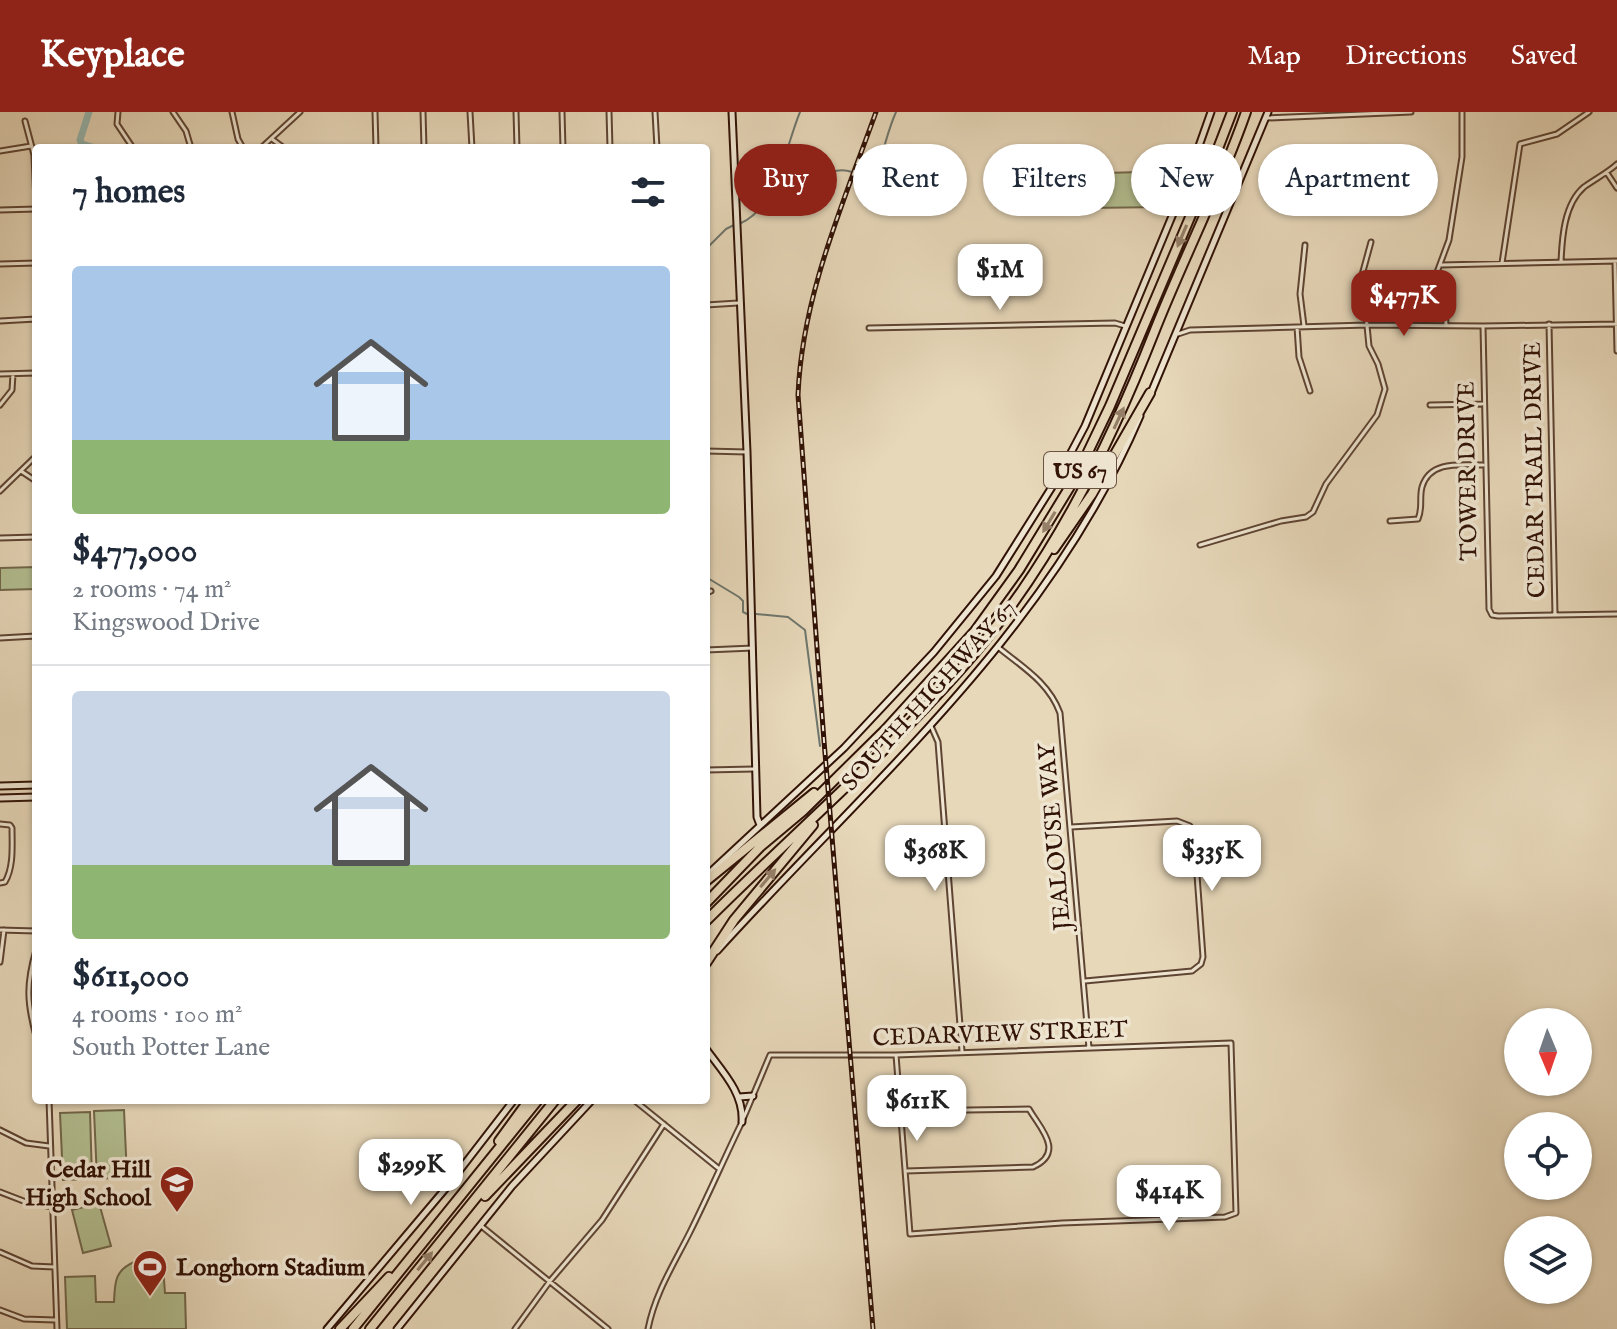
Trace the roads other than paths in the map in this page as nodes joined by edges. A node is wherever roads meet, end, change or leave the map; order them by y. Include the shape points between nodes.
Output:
1 (118, 112) edge
2 (173, 112) edge
3 (232, 112) edge
4 (300, 112) edge
5 (375, 112) edge
6 (423, 112) edge
7 (470, 112) edge
8 (516, 112) edge
9 (562, 112) edge
10 (609, 112) edge
11 (655, 112) edge
12 (732, 112) edge
13 (1211, 112) edge
14 (1232, 112) edge
15 (1246, 112) edge
16 (1411, 112) edge
17 (1462, 112) edge
18 (1589, 112) edge
19 (1267, 115) edge
20 (25, 121) dead end
21 (272, 139) junction
22 (130, 144) edge
23 (190, 144) edge
24 (241, 144) edge
25 (266, 144) edge
26 (279, 144) edge
27 (376, 144) edge
28 (424, 144) edge
29 (472, 144) edge
30 (517, 144) edge
31 (563, 144) edge
32 (610, 144) edge
33 (657, 144) edge
34 (31, 146) junction
35 (32, 149) edge
36 (0, 151) edge
37 (1617, 164) edge
38 (1607, 173) junction
39 (1617, 188) edge
40 (32, 209) edge
41 (0, 210) edge
42 (1371, 242) dead end
43 (1305, 245) dead end
44 (1616, 261) edge
45 (1561, 262) junction
46 (32, 263) edge
47 (1502, 263) junction
48 (0, 264) edge
49 (1441, 265) junction
50 (741, 303) junction
51 (710, 305) edge
52 (32, 319) edge
53 (0, 321) edge
54 (1180, 321) junction
55 (1549, 324) junction
56 (1617, 324) edge
57 (1367, 325) junction
58 (1446, 325) junction
59 (1125, 326) junction
60 (1304, 326) junction
61 (1483, 326) junction
62 (1297, 327) junction
63 (869, 328) dead end
64 (1190, 330) junction
65 (1173, 337) junction
66 (1617, 351) edge
67 (32, 373) edge
68 (0, 374) edge
69 (13, 374) junction
70 (1310, 391) dead end
71 (1150, 393) junction
72 (1483, 404) junction
73 (0, 405) edge
74 (1430, 405) dead end
75 (710, 451) edge
76 (747, 452) junction
77 (32, 460) edge
78 (1484, 465) junction
79 (21, 471) junction
80 (32, 478) edge
81 (0, 491) edge
82 (1390, 521) dead end
83 (32, 537) edge
84 (0, 538) edge
85 (1200, 545) dead end
86 (1042, 560) junction
87 (1617, 614) edge
88 (1555, 615) junction
89 (32, 636) edge
90 (0, 638) edge
91 (753, 648) junction
92 (999, 648) junction
93 (710, 650) edge
94 (931, 726) junction
95 (756, 769) junction
96 (710, 770) edge
97 (841, 774) junction
98 (32, 785) edge
99 (0, 786) edge
100 (32, 797) edge
101 (0, 798) edge
102 (822, 812) junction
103 (0, 824) edge
104 (760, 825) junction
105 (1071, 827) junction
106 (710, 874) edge
107 (710, 875) edge
108 (2, 883) edge
109 (710, 899) edge
110 (710, 917) edge
111 (2, 930) edge
112 (32, 931) edge
113 (710, 957) edge
114 (710, 959) edge
115 (0, 962) edge
116 (32, 963) edge
117 (1085, 981) junction
118 (32, 1017) edge
119 (1089, 1048) junction
120 (962, 1053) junction
121 (710, 1055) edge
122 (896, 1055) junction
123 (753, 1096) junction
124 (739, 1097) junction
125 (49, 1104) edge
126 (511, 1104) edge
127 (526, 1104) edge
128 (535, 1104) edge
129 (552, 1104) edge
130 (573, 1104) edge
131 (588, 1104) edge
132 (639, 1104) edge
133 (900, 1111) junction
134 (742, 1122) junction
135 (664, 1124) junction
136 (0, 1130) edge
137 (50, 1146) junction
138 (719, 1169) junction
139 (906, 1171) junction
140 (479, 1174) junction
141 (0, 1192) edge
142 (53, 1207) junction
143 (455, 1224) junction
144 (480, 1225) junction
145 (0, 1252) edge
146 (408, 1262) junction
147 (55, 1267) junction
148 (550, 1281) junction
149 (395, 1298) junction
150 (0, 1310) edge
151 (56, 1320) junction
152 (57, 1329) edge
153 (327, 1329) edge
154 (340, 1329) edge
155 (353, 1329) edge
156 (370, 1329) edge
157 (377, 1329) edge
158 (397, 1329) edge
159 (515, 1329) edge
160 (608, 1329) edge
161 (648, 1329) edge

1 - 22 street via 117,124
2 - 23 street
3 - 24 street
4 - 21 street
5 - 27 street
6 - 28 street
7 - 29 street
8 - 30 street
9 - 31 street
10 - 32 street
11 - 33 street
12 - 50 main road
13 - 59 main road, SOUTH HIGHWAY 67
14 -> 97 highway, US 67 via 1110,406 1062,501 975,631
86 -> 15 highway, US 67 via 1129,397
16 - 19 street
17 - 49 street via 1462,157
18 - 47 street via 1557,134 1520,144
19 - 54 main road, SOUTH HIGHWAY 67
20 - 34 street
21 - 25 street
21 - 26 street
34 - 35 street
34 - 36 street
37 - 38 street
38 - 39 street
38 - 45 street via 1581,190 1569,210
40 - 41 street
42 - 57 street via 1362,275
43 - 60 street via 1300,294
44 - 45 street
44 - 56 street
45 - 47 street
46 - 48 street
47 - 49 street
49 - 58 street via 1436,281
50 - 51 street
50 - 76 main road
52 - 53 street
54 - 64 street
54 - 65 main road, SOUTH HIGHWAY 67
55 - 56 street
55 - 61 street
55 - 88 street, CEDAR TRAIL DRIVE
56 - 66 street
57 - 58 street
57 - 60 street
57 - 85 street via 1369,346 1384,380 1382,406 1326,484 1313,512
58 - 61 street
59 - 63 street
59 - 104 main road, SOUTH HIGHWAY 67 via 1068,460 996,576 844,748
60 - 62 street
61 - 72 street, TOWER DRIVE
62 - 64 street
62 - 70 street via 1299,357
64 - 65 street
65 - 71 main road, SOUTH HIGHWAY 67
67 - 69 street
68 - 69 street
69 - 73 street via 12,390
71 - 86 highway via 1085,506
71 - 92 main road, SOUTH HIGHWAY 67 via 1126,450 1073,546
72 - 74 street
72 - 78 street, TOWER DRIVE
75 - 76 street
76 - 91 main road
77 - 79 street
78 - 82 street via 1447,465 1432,471 1423,485 1418,519
78 - 88 street, TOWER DRIVE via 1492,615
79 - 80 street
79 - 81 street
83 - 84 street
86 - 102 highway, US 67 via 961,669
87 - 88 street
89 - 90 street
91 - 93 street
91 - 95 main road
92 - 94 main road, SOUTH HIGHWAY 67
92 - 105 street, JEALOUSE WAY via 1044,683 1057,704
94 - 114 main road, SOUTH HIGHWAY 67
94 - 120 street via 938,742
95 - 96 street
95 - 104 main road
97 - 107 highway
97 - 109 highway, US 67
98 - 99 main road
100 - 101 main road
102 - 110 highway, US 67
113 -> 102 highway
103 - 108 street via 10,825 12,851
104 - 106 main road, SOUTH HIGHWAY 67
105 - 117 street, JEALOUSE WAY
105 - 117 street via 1177,821 1194,834 1201,964 1192,971
111 - 112 street
111 - 115 street
116 - 118 street via 27,994
117 - 119 street, JEALOUSE WAY
119 - 120 street, CEDARVIEW STREET
119 - 139 street, CEDARVIEW STREET via 1231,1043 1236,1213 910,1234
120 - 122 street, CEDARVIEW STREET
121 - 124 main road
122 - 123 street, CEDARVIEW STREET via 770,1055
122 - 133 street
123 - 124 main road
123 - 134 street
124 - 134 main road
125 - 137 street
126 - 153 main road
127 - 140 highway
128 - 140 highway
129 - 143 highway
130 - 143 highway
131 - 144 main road
132 - 135 street
133 - 139 street
133 - 139 street via 1029,1109 1048,1139 1048,1153 1037,1166
134 - 138 street
135 - 138 street
135 - 148 street via 602,1220
136 - 137 street via 26,1143
137 - 142 street
138 - 161 street via 662,1284
140 - 146 highway
141 - 142 street
142 - 147 street
149 -> 143 highway
144 - 148 street
144 - 158 main road
145 - 147 street via 32,1266
146 - 154 highway
146 - 155 highway
147 - 151 street
148 - 159 street
148 - 160 street
149 - 156 highway
149 - 157 highway
150 - 151 street via 24,1319
151 - 152 street

